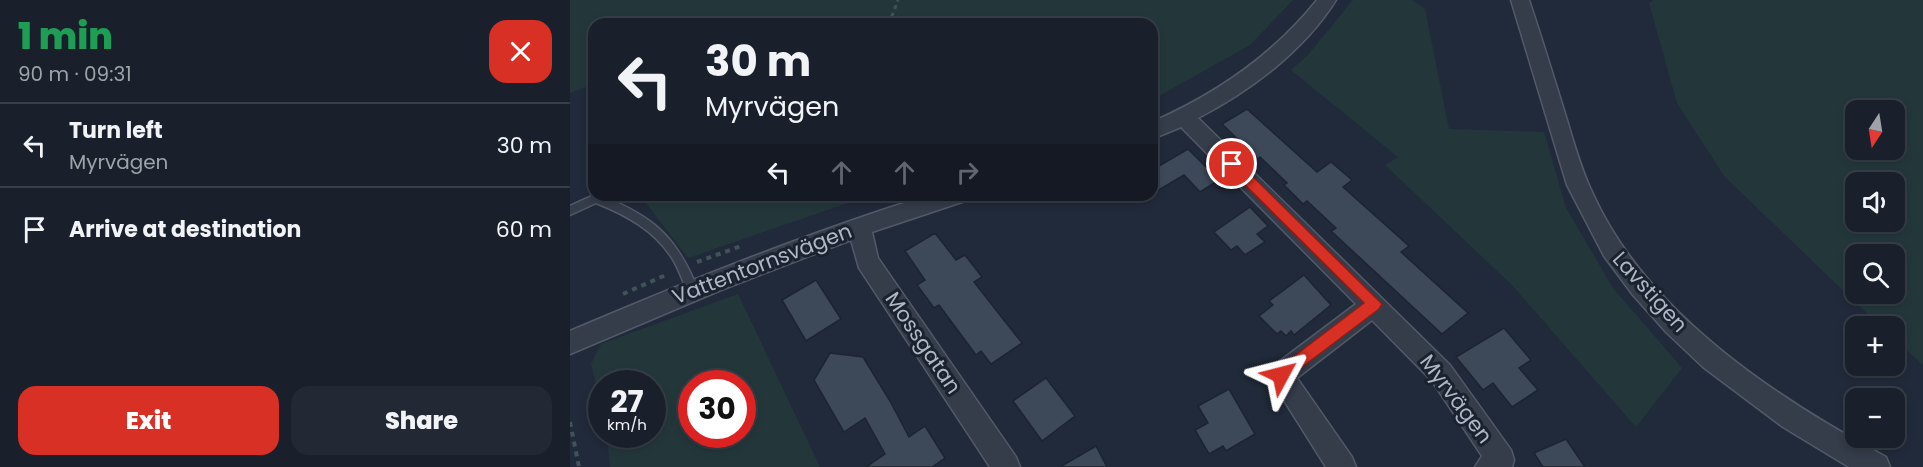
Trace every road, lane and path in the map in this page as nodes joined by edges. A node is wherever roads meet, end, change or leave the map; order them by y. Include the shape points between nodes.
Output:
1 (898, 0) edge
2 (1327, 0) edge
3 (1521, 0) edge
4 (891, 18) edge
5 (1184, 117) junction
6 (1158, 128) edge
7 (590, 201) edge
8 (604, 201) edge
9 (938, 201) edge
10 (570, 210) edge
11 (859, 226) junction
12 (692, 290) junction
13 (1374, 304) junction
14 (570, 343) edge
15 (570, 422) edge
16 (996, 463) edge
17 (579, 467) edge
18 (1342, 467) edge
19 (1489, 467) edge
20 (1876, 467) edge

1 - 4 path
2 - 5 street via 1287,47
3 - 20 street, Lavstigen via 1569,162 1587,206 1635,282 1725,370 1824,440
5 - 6 street
5 - 13 street, Myrvägen
7 - 10 lane
8 - 12 lane via 629,211 657,231 684,267
9 - 11 street, Vattentornsvägen
11 - 12 street, Vattentornsvägen
11 - 16 street, Mossgatan via 867,261
12 - 14 street, Vattentornsvägen
13 - 18 street via 1281,375
13 - 19 street, Myrvägen via 1441,373 1501,460
15 - 17 path

